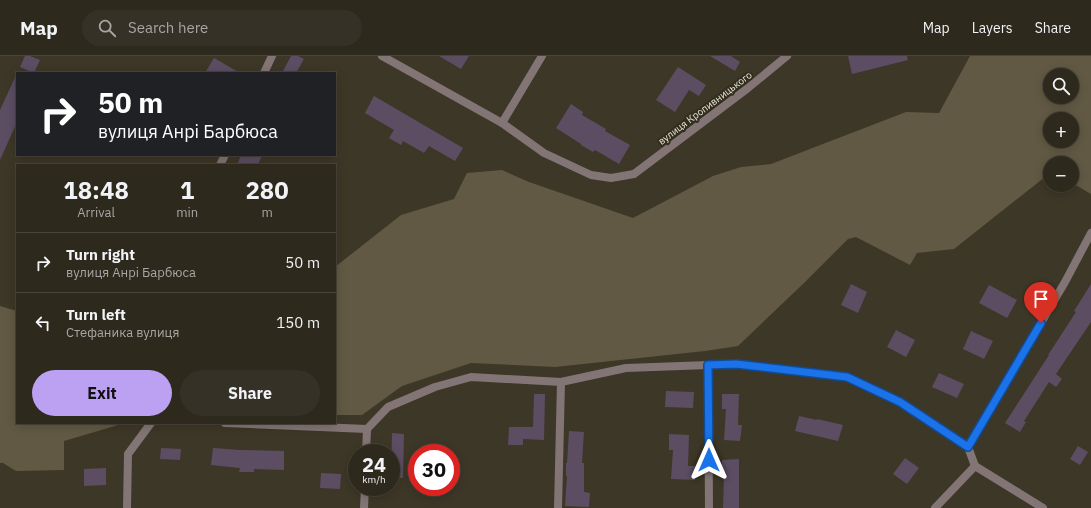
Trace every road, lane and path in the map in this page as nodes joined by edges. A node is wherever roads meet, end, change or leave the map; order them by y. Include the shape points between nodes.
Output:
1 (272, 56) edge
2 (382, 56) edge
3 (542, 56) edge
4 (787, 56) edge
5 (264, 72) edge
6 (502, 123) junction
7 (1091, 233) edge
8 (708, 365) junction
9 (562, 382) junction
10 (150, 424) edge
11 (253, 424) edge
12 (367, 428) junction
13 (366, 444) edge
14 (968, 447) junction
15 (975, 466) junction
16 (365, 496) edge
17 (127, 508) edge
18 (364, 508) edge
19 (558, 508) edge
20 (709, 508) edge
21 (935, 508) edge
22 (1043, 508) edge

1 - 5 street
2 - 6 street
3 - 6 street
4 - 6 street, вулиця Кропивницького via 634,174 611,178 592,175 544,153
7 - 14 street
8 - 9 street via 626,368
8 - 14 street via 736,364 847,377 900,402
8 - 20 street
9 - 12 street via 471,377 435,387 388,407
9 - 19 street
10 - 17 street via 128,454
11 - 12 street
12 - 13 street
14 - 15 street
15 - 21 street
15 - 22 street
16 - 18 street

